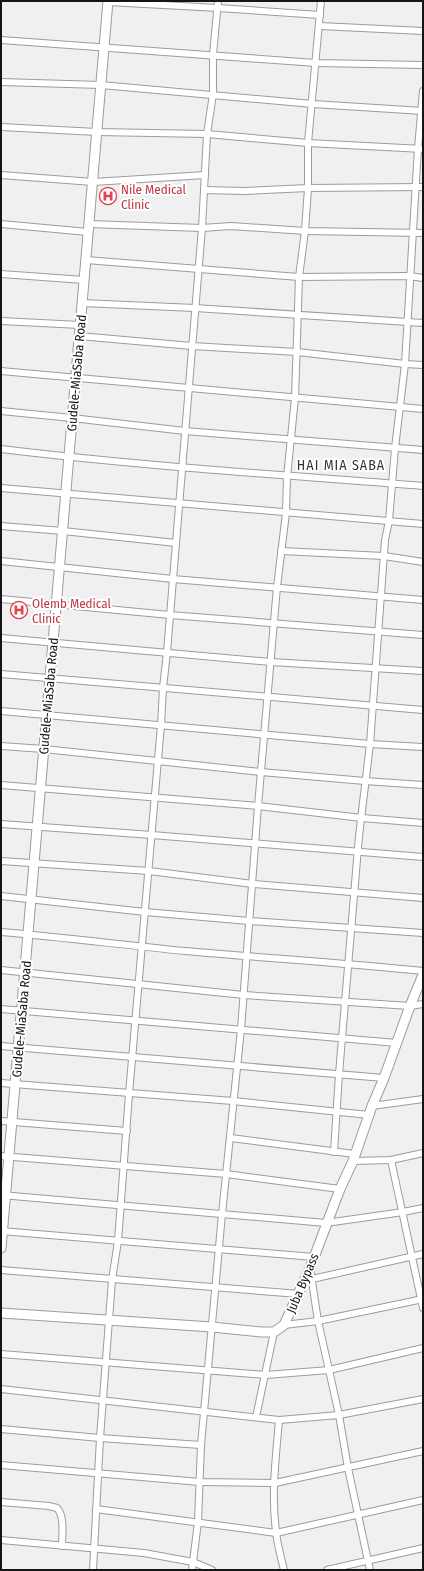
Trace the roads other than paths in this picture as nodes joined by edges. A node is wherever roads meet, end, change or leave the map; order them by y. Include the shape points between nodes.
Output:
1 (322, 1) edge
2 (108, 2) edge
3 (218, 4) edge
4 (320, 15) junction
5 (320, 26) junction
6 (423, 30) edge
7 (1, 40) edge
8 (104, 48) junction
9 (213, 55) junction
10 (316, 63) junction
11 (423, 65) edge
12 (1, 82) edge
13 (101, 85) junction
14 (423, 91) edge
15 (213, 94) junction
16 (313, 104) junction
17 (422, 111) edge
18 (1, 127) edge
19 (97, 132) junction
20 (207, 134) junction
21 (308, 142) junction
22 (420, 149) edge
23 (1, 175) edge
24 (205, 175) junction
25 (93, 182) junction
26 (415, 186) junction
27 (423, 186) edge
28 (308, 188) junction
29 (204, 190) junction
30 (1, 224) edge
31 (89, 228) junction
32 (202, 228) junction
33 (306, 231) junction
34 (413, 233) junction
35 (423, 233) edge
36 (86, 260) junction
37 (199, 269) junction
38 (1, 274) edge
39 (409, 276) junction
40 (299, 277) junction
41 (423, 278) edge
42 (84, 280) junction
43 (82, 303) junction
44 (195, 308) junction
45 (298, 314) junction
46 (1, 321) edge
47 (406, 322) junction
48 (423, 323) edge
49 (80, 325) junction
50 (79, 336) junction
51 (192, 346) junction
52 (297, 352) junction
53 (405, 364) junction
54 (423, 365) edge
55 (1, 372) edge
56 (76, 378) junction
57 (189, 388) junction
58 (295, 398) junction
59 (400, 408) junction
60 (423, 409) edge
61 (1, 411) edge
62 (72, 418) junction
63 (185, 431) junction
64 (290, 440) junction
65 (395, 448) junction
66 (1, 449) edge
67 (423, 450) edge
68 (69, 457) junction
69 (182, 467) junction
70 (287, 477) junction
71 (392, 484) junction
72 (423, 486) edge
73 (1, 488) edge
74 (66, 494) junction
75 (180, 504) junction
76 (286, 513) junction
77 (389, 521) junction
78 (423, 524) edge
79 (1, 526) edge
80 (63, 531) junction
81 (176, 542) junction
82 (281, 551) junction
83 (384, 556) junction
84 (1, 562) edge
85 (423, 562) edge
86 (60, 566) junction
87 (173, 578) junction
88 (277, 587) junction
89 (381, 597) junction
90 (1, 599) edge
91 (423, 600) edge
92 (56, 604) junction
93 (170, 615) junction
94 (275, 623) junction
95 (378, 631) junction
96 (423, 635) edge
97 (1, 638) edge
98 (53, 642) junction
99 (167, 652) junction
100 (271, 662) junction
101 (376, 668) junction
102 (423, 671) edge
103 (1, 674) edge
104 (50, 678) junction
105 (163, 688) junction
106 (268, 697) junction
107 (372, 706) junction
108 (423, 710) edge
109 (1, 711) edge
110 (47, 715) junction
111 (161, 725) junction
112 (265, 734) junction
113 (370, 744) junction
114 (1, 746) edge
115 (423, 747) edge
116 (44, 748) junction
117 (158, 760) junction
118 (261, 772) junction
119 (366, 782) junction
120 (1, 785) edge
121 (423, 785) edge
122 (41, 787) junction
123 (155, 798) junction
124 (258, 806) junction
125 (362, 818) junction
126 (423, 823) edge
127 (1, 824) edge
128 (37, 827) junction
129 (152, 835) junction
130 (255, 844) junction
131 (359, 853) junction
132 (423, 857) edge
133 (1, 861) edge
134 (34, 864) junction
135 (149, 871) junction
136 (253, 884) junction
137 (355, 893) junction
138 (1, 896) edge
139 (32, 898) junction
140 (423, 898) edge
141 (145, 912) junction
142 (249, 921) junction
143 (352, 928) junction
144 (1, 932) edge
145 (423, 933) edge
146 (28, 934) junction
147 (142, 947) junction
148 (246, 956) junction
149 (349, 963) junction
150 (1, 970) edge
151 (423, 971) edge
152 (25, 972) junction
153 (423, 975) edge
154 (140, 984) junction
155 (244, 995) junction
156 (346, 1001) junction
157 (423, 1004) edge
158 (410, 1006) junction
159 (1, 1008) edge
160 (22, 1010) junction
161 (136, 1020) junction
162 (241, 1030) junction
163 (342, 1038) junction
164 (397, 1043) junction
165 (1, 1046) edge
166 (18, 1048) junction
167 (133, 1058) junction
168 (237, 1066) junction
169 (339, 1074) junction
170 (384, 1078) junction
171 (1, 1083) edge
172 (15, 1084) junction
173 (129, 1094) junction
174 (423, 1099) edge
175 (233, 1101) junction
176 (370, 1110) junction
177 (337, 1112) junction
178 (1, 1121) edge
179 (12, 1122) junction
180 (127, 1132) junction
181 (231, 1138) junction
182 (334, 1152) junction
183 (423, 1153) edge
184 (5, 1156) edge
185 (353, 1158) junction
186 (392, 1160) junction
187 (124, 1166) junction
188 (226, 1174) junction
189 (340, 1189) junction
190 (3, 1195) edge
191 (121, 1205) junction
192 (423, 1208) edge
193 (403, 1212) junction
194 (222, 1214) junction
195 (326, 1223) junction
196 (2, 1231) edge
197 (118, 1241) junction
198 (1, 1248) edge
199 (219, 1250) junction
200 (423, 1254) edge
201 (413, 1256) junction
202 (314, 1257) junction
203 (310, 1268) junction
204 (1, 1270) edge
205 (312, 1279) junction
206 (112, 1280) junction
207 (215, 1288) junction
208 (299, 1294) junction
209 (422, 1300) edge
210 (423, 1308) edge
211 (1, 1313) edge
212 (109, 1320) junction
213 (318, 1321) junction
214 (284, 1324) junction
215 (212, 1327) junction
216 (274, 1332) junction
217 (423, 1348) edge
218 (1, 1354) edge
219 (105, 1362) junction
220 (328, 1370) junction
221 (208, 1371) junction
222 (266, 1376) junction
223 (1, 1389) edge
224 (423, 1399) edge
225 (103, 1400) junction
226 (205, 1411) junction
227 (339, 1415) junction
228 (256, 1417) junction
229 (279, 1420) junction
230 (1, 1429) edge
231 (100, 1438) junction
232 (201, 1444) junction
233 (423, 1451) edge
234 (1, 1465) edge
235 (348, 1468) junction
236 (98, 1473) junction
237 (200, 1482) junction
238 (275, 1483) junction
239 (423, 1500) edge
240 (1, 1502) edge
241 (96, 1509) junction
242 (358, 1514) junction
243 (198, 1522) junction
244 (276, 1533) junction
245 (1, 1540) edge
246 (62, 1546) junction
247 (95, 1548) junction
248 (423, 1548) edge
249 (369, 1561) junction
250 (193, 1562) junction
251 (93, 1570) edge
252 (192, 1570) edge
253 (212, 1570) edge
254 (284, 1570) edge
255 (327, 1570) edge
256 (370, 1570) edge

1 - 4 street
2 - 3 street
2 - 8 main road, Gudele-MiaSaba Road
3 - 4 street
3 - 9 street
4 - 5 street
5 - 6 street
5 - 10 street
7 - 8 street
8 - 9 street
8 - 13 main road, Gudele-MiaSaba Road
9 - 10 street
9 - 15 street
10 - 11 street
10 - 16 street
12 - 13 street
13 - 15 street
13 - 19 main road, Gudele-MiaSaba Road
14 - 17 street
15 - 16 street
15 - 20 street
16 - 17 street
16 - 21 street
17 - 22 street
18 - 19 street
19 - 20 street
19 - 25 main road, Gudele-MiaSaba Road
20 - 21 street
20 - 24 street
21 - 22 street
21 - 28 street
22 - 26 street
23 - 25 street
24 - 25 street
24 - 29 street
25 - 31 main road, Gudele-MiaSaba Road
26 - 27 street
26 - 28 street
26 - 34 street
28 - 29 street
28 - 33 street
29 - 32 street
30 - 31 street
31 - 32 street
31 - 36 main road, Gudele-MiaSaba Road
32 - 33 street via 231,226
32 - 37 street
33 - 34 street
33 - 40 street
34 - 35 street
34 - 39 street
36 - 37 street
36 - 42 main road, Gudele-MiaSaba Road
37 - 40 street
37 - 44 street
38 - 42 street
39 - 40 street
39 - 41 street
39 - 47 street
40 - 45 street
42 - 43 main road, Gudele-MiaSaba Road
43 - 44 street
43 - 49 main road, Gudele-MiaSaba Road
44 - 45 street
44 - 51 street
45 - 47 street
45 - 52 street
46 - 49 street
47 - 48 street
47 - 53 street
49 - 50 main road, Gudele-MiaSaba Road
50 - 51 street
50 - 56 main road, Gudele-MiaSaba Road
51 - 52 street
51 - 57 street
52 - 53 street
52 - 58 street
53 - 54 street
53 - 59 street
55 - 56 street
56 - 57 street
56 - 62 main road, Gudele-MiaSaba Road
57 - 58 street
57 - 63 street
58 - 59 street
58 - 64 street
59 - 60 street
59 - 65 street
61 - 62 street
62 - 63 street
62 - 68 main road, Gudele-MiaSaba Road
63 - 64 street
63 - 69 street
64 - 65 street
64 - 70 street
65 - 67 street
65 - 71 street
66 - 68 street
68 - 69 street
68 - 74 main road, Gudele-MiaSaba Road
69 - 70 street
69 - 75 street
70 - 71 street
70 - 76 street
71 - 72 street
71 - 77 street
73 - 74 street
74 - 75 street
74 - 80 main road, Gudele-MiaSaba Road
75 - 76 street
75 - 81 street
76 - 77 street
76 - 82 street
77 - 78 street
77 - 83 street
79 - 80 street
80 - 81 street
80 - 86 main road, Gudele-MiaSaba Road
81 - 87 street
82 - 83 street
82 - 88 street
83 - 85 street
83 - 89 street
84 - 86 street
86 - 87 street
86 - 92 main road, Gudele-MiaSaba Road
87 - 88 street
87 - 93 street
88 - 89 street
88 - 94 street
89 - 91 street
89 - 95 street
90 - 92 street
92 - 93 street
92 - 98 main road, Gudele-MiaSaba Road
93 - 94 street
93 - 99 street
94 - 95 street
94 - 100 street
95 - 96 street
95 - 101 street
97 - 98 street
98 - 99 street
98 - 104 main road, Gudele-MiaSaba Road
99 - 100 street
99 - 105 street
100 - 101 street
100 - 106 street
101 - 102 street
101 - 107 street
103 - 104 street
104 - 105 street
104 - 110 main road, Gudele-MiaSaba Road
105 - 106 street
105 - 111 street
106 - 107 street
106 - 112 street
107 - 108 street
107 - 113 street
109 - 110 street
110 - 111 street
110 - 116 main road, Gudele-MiaSaba Road
111 - 112 street
111 - 117 street
112 - 113 street
112 - 118 street
113 - 115 street
113 - 119 street
114 - 116 street
116 - 117 street
116 - 122 main road, Gudele-MiaSaba Road
117 - 118 street
117 - 123 street
118 - 119 street
118 - 124 street
119 - 121 street
119 - 125 street
120 - 122 street
122 - 123 street
122 - 128 main road, Gudele-MiaSaba Road
123 - 124 street
123 - 129 street
124 - 125 street
124 - 130 street
125 - 126 street
125 - 131 street
127 - 128 street
128 - 129 street
128 - 134 main road, Gudele-MiaSaba Road
129 - 130 street
129 - 135 street
130 - 131 street
130 - 136 street
131 - 132 street
131 - 137 street
133 - 134 street
134 - 135 street
134 - 139 main road, Gudele-MiaSaba Road
135 - 136 street
135 - 141 street
136 - 137 street
136 - 142 street
137 - 140 street
137 - 143 street
138 - 139 street
139 - 141 street
139 - 146 main road, Gudele-MiaSaba Road
141 - 142 street
141 - 147 street
142 - 143 street
142 - 148 street
143 - 145 street
143 - 149 street
144 - 146 street
146 - 147 street
146 - 152 main road, Gudele-MiaSaba Road
147 - 148 street
147 - 154 street
148 - 149 street
148 - 155 street
149 - 151 street
149 - 156 street
150 - 152 street
152 - 154 street
152 - 160 main road, Gudele-MiaSaba Road
153 - 158 main road, Juba Bypass
154 - 155 street
154 - 161 street
155 - 156 street
155 - 162 street
156 - 158 street
156 - 163 street
157 - 158 street
158 - 164 main road, Juba Bypass
159 - 160 street
160 - 161 street
160 - 166 main road, Gudele-MiaSaba Road
161 - 162 street
161 - 167 street
162 - 163 street
162 - 168 street
163 - 164 street
163 - 169 street
164 - 170 main road, Juba Bypass
165 - 166 street
166 - 167 street
166 - 172 main road, Gudele-MiaSaba Road
167 - 168 street
167 - 173 street
168 - 169 street
168 - 175 street
169 - 170 street
169 - 177 street
170 - 176 main road, Juba Bypass
171 - 172 street
172 - 173 street
172 - 179 main road, Gudele-MiaSaba Road
173 - 175 street
173 - 180 street
174 - 176 street
175 - 177 street
175 - 181 street
176 - 177 street
176 - 185 main road, Juba Bypass
177 - 182 street
178 - 179 street
179 - 180 street
179 - 184 main road, Gudele-MiaSaba Road
180 - 187 street
181 - 182 street
181 - 188 street
182 - 185 street
183 - 186 street
184 - 187 street
184 - 190 main road, Gudele-MiaSaba Road
185 - 186 street
185 - 189 main road, Juba Bypass
186 - 193 street
187 - 188 street
187 - 191 street
188 - 189 street
188 - 194 street
189 - 195 main road, Juba Bypass
190 - 191 street
190 - 196 main road, Gudele-MiaSaba Road
191 - 194 street
191 - 197 street
192 - 193 street
193 - 195 street
193 - 201 street
194 - 195 street
194 - 199 street
195 - 202 main road, Juba Bypass
196 - 197 street
196 - 198 main road, Gudele-MiaSaba Road
197 - 199 street
197 - 206 street
199 - 202 street
199 - 207 street
200 - 201 street
201 - 205 street
201 - 209 street
202 - 203 main road, Juba Bypass
203 - 205 street
203 - 208 main road, Juba Bypass
204 - 206 street
205 - 213 street
206 - 207 street
206 - 212 street
207 - 208 street
207 - 215 street
208 - 214 main road, Juba Bypass
209 - 210 street
209 - 213 street
211 - 212 main road
212 - 215 main road
212 - 219 street
213 - 214 street
213 - 220 street
214 - 216 main road, Juba Bypass
215 - 216 main road
215 - 221 street
216 - 222 street
217 - 220 street
218 - 219 street
219 - 221 street
219 - 225 street
220 - 222 street
220 - 227 street
221 - 222 street
221 - 226 street
222 - 228 street
223 - 225 street
224 - 227 street
225 - 226 street
225 - 231 street
226 - 228 street
226 - 232 street
227 - 229 street
227 - 235 street
228 - 229 street
229 - 238 street
230 - 231 street
231 - 232 street
231 - 236 street
232 - 237 street
233 - 235 street
234 - 236 street
235 - 238 street
235 - 242 street
236 - 237 street
236 - 241 street
237 - 238 street
237 - 243 street
238 - 244 street
239 - 242 street
240 - 246 street via 57,1508 62,1526
241 - 243 street
241 - 247 street
242 - 244 street
242 - 249 street
243 - 244 street
243 - 250 street
244 - 254 street
245 - 246 street
246 - 247 street
247 - 250 street
247 - 251 street
248 - 249 street
249 - 255 street
249 - 256 street
250 - 252 street
250 - 253 street

